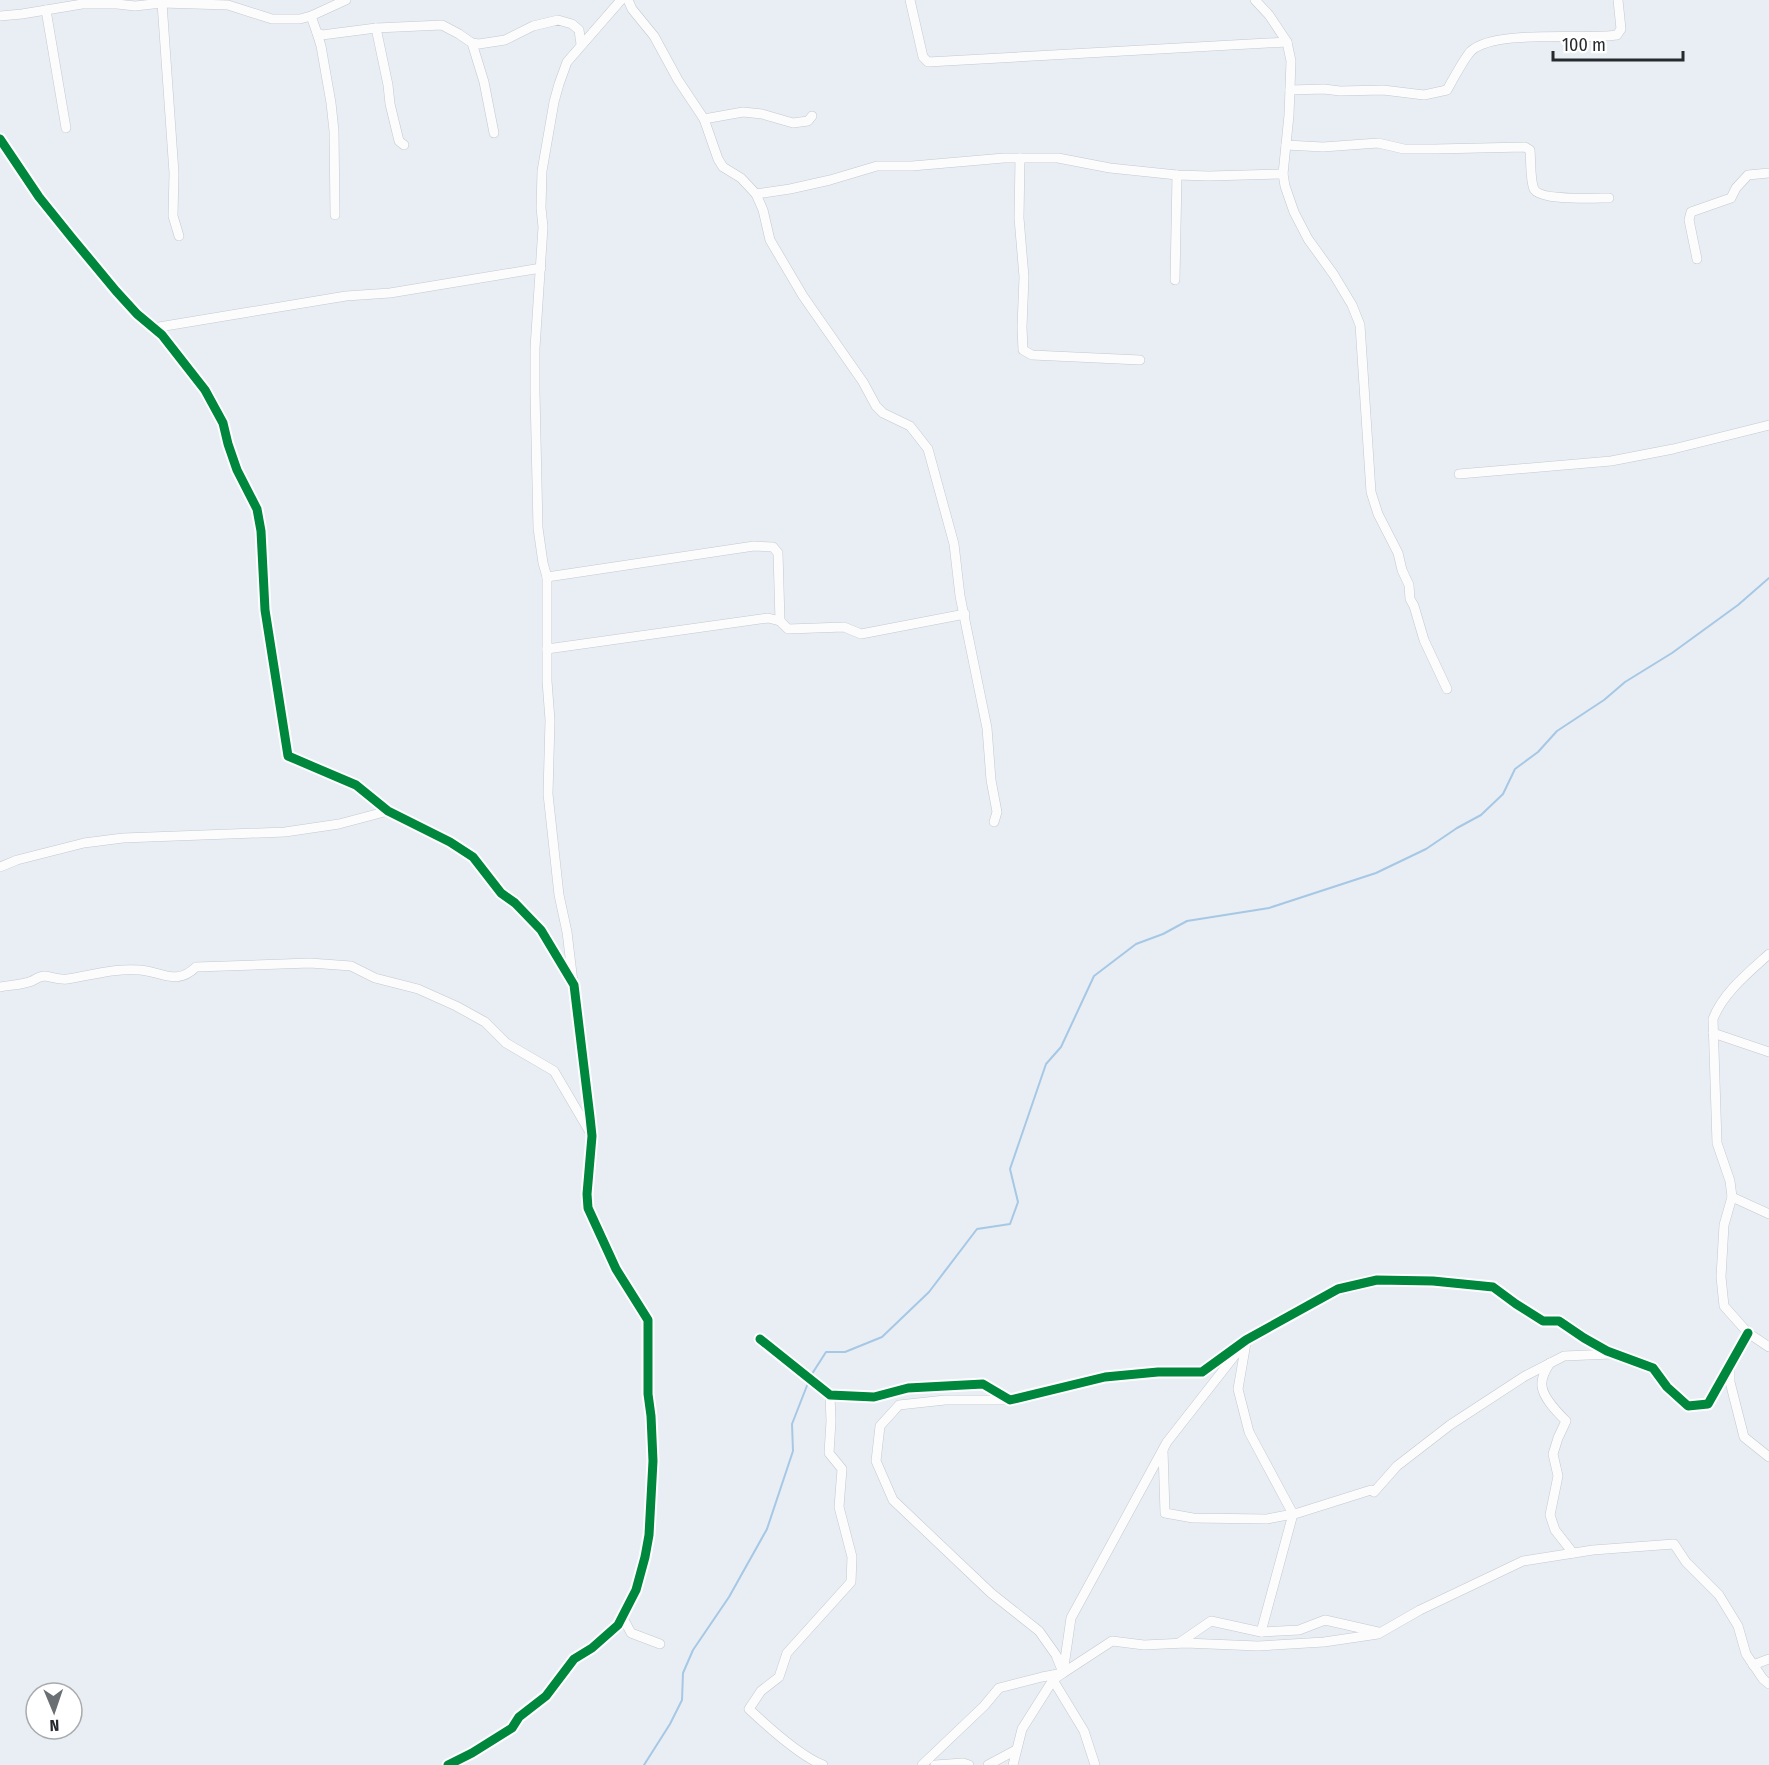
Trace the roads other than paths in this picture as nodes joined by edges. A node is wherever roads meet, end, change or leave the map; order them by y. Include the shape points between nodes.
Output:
1 (346, 0) edge
2 (621, 0) edge
3 (628, 0) edge
4 (910, 0) edge
5 (1255, 0) edge
6 (1618, 0) edge
7 (162, 3) junction
8 (46, 10) junction
9 (0, 16) edge
10 (311, 16) junction
11 (376, 28) junction
12 (317, 33) junction
13 (1287, 42) junction
14 (472, 43) junction
15 (581, 44) junction
16 (1290, 90) junction
17 (812, 116) dead end
18 (704, 118) junction
19 (66, 128) dead end
20 (494, 133) dead end
21 (0, 139) edge
22 (404, 145) dead end
23 (1286, 145) junction
24 (1020, 158) junction
25 (1769, 173) edge
26 (1283, 174) junction
27 (1177, 175) junction
28 (756, 194) junction
29 (1609, 198) dead end
30 (335, 215) dead end
31 (179, 236) dead end
32 (1697, 259) dead end
33 (541, 268) junction
34 (1175, 280) dead end
35 (153, 328) junction
36 (1140, 360) dead end
37 (1769, 425) edge
38 (1459, 474) dead end
39 (547, 577) junction
40 (965, 614) junction
41 (780, 621) junction
42 (547, 649) junction
43 (1447, 689) dead end
44 (388, 811) junction
45 (994, 822) dead end
46 (0, 867) edge
47 (1769, 954) edge
48 (574, 985) junction
49 (0, 987) edge
50 (1713, 1033) junction
51 (1769, 1052) edge
52 (592, 1136) junction
53 (1732, 1197) junction
54 (1769, 1214) edge
55 (1748, 1333) junction
56 (760, 1339) dead end
57 (1246, 1340) junction
58 (1769, 1347) edge
59 (1614, 1354) junction
60 (1550, 1363) junction
61 (1730, 1364) junction
62 (830, 1395) junction
63 (1010, 1400) junction
64 (1162, 1450) junction
65 (1769, 1457) edge
66 (1293, 1514) junction
67 (1573, 1553) junction
68 (622, 1616) junction
69 (1261, 1632) junction
70 (1380, 1632) junction
71 (1179, 1643) junction
72 (660, 1644) dead end
73 (1769, 1659) edge
74 (1753, 1665) junction
75 (1063, 1673) junction
76 (1053, 1680) junction
77 (1769, 1684) edge
78 (1016, 1750) junction
79 (448, 1765) edge
80 (823, 1765) edge
81 (922, 1765) edge
82 (935, 1765) edge
83 (969, 1765) edge
84 (988, 1765) edge
85 (1013, 1765) edge
86 (1095, 1765) edge

1 - 10 street
2 - 15 street
3 - 18 street
4 - 13 street via 923,57 928,62
5 - 13 street
6 - 16 street via 1621,29 1617,35 1525,37 1487,43 1471,51 1446,90 1424,95 1383,90
7 - 8 street via 82,4
7 - 10 street via 228,5 272,19
7 - 31 street via 174,173 173,216
8 - 9 street
8 - 19 street
10 - 12 street
11 - 12 street
11 - 14 street via 442,25
11 - 22 street via 390,104 399,141
12 - 30 street via 333,122
13 - 16 street
14 - 15 street via 505,40 558,20 579,30
14 - 20 street
15 - 33 street via 567,62 559,84 545,144 540,182
16 - 23 street
17 - 18 street via 808,121 793,123 743,112
18 - 28 street via 723,167
21 - 35 street via 39,197 116,291
23 - 26 street
23 - 29 street via 1378,143 1404,149 1525,147 1530,150 1538,194
24 - 27 street via 1058,158
24 - 28 street via 877,166
24 - 36 street via 1023,350 1032,355
25 - 32 street via 1748,175 1731,198 1691,212
26 - 27 street
26 - 43 street via 1294,212 1352,305 1360,326 1371,492 1398,553 1424,640
27 - 34 street
28 - 40 street via 770,240 876,406 909,426 928,449 954,544
33 - 35 street
33 - 39 street via 535,393 538,528
35 - 44 street via 205,390 223,423 237,470 257,509 265,609 288,756 356,785
37 - 38 street via 1611,461
39 - 41 street via 754,546 773,548 778,553
39 - 42 street
40 - 41 street via 861,634 844,627 788,629
40 - 45 street via 987,728 997,812
41 - 42 street via 768,618
42 - 48 street via 548,794
44 - 46 street via 339,824 258,835 123,838 84,843
44 - 48 street via 473,857 501,893 541,930
47 - 50 street via 1718,1005
48 - 52 street
49 - 52 street via 39,977 65,979 116,969 178,978 196,967 310,963 351,966 375,978 418,989 485,1022 506,1043 554,1071
50 - 51 street
50 - 53 street via 1717,1143
52 - 68 street via 588,1208 616,1269 648,1320 653,1461 649,1535 636,1590
53 - 54 street
53 - 55 street via 1724,1226 1720,1277 1724,1306
55 - 58 street
55 - 61 street
56 - 62 street
57 - 59 street via 1338,1289 1377,1280 1433,1281 1493,1287 1543,1321 1560,1321
57 - 63 street via 1202,1372 1105,1377
57 - 64 street
57 - 66 street via 1238,1389 1249,1432
59 - 60 street via 1564,1356
59 - 61 street via 1653,1368 1688,1406 1708,1404
60 - 66 street via 1450,1425 1397,1466 1374,1492
60 - 67 street via 1542,1386 1550,1403 1566,1421 1553,1454 1558,1476 1550,1515 1555,1530
61 - 65 street via 1730,1382 1744,1437
62 - 63 street via 874,1397 908,1388 983,1384
62 - 80 street via 829,1453 842,1469 839,1507 852,1557 851,1582 787,1653 779,1677 761,1691 749,1709
63 - 75 street via 899,1405 880,1426 876,1461 893,1500 991,1593 1039,1631 1056,1654
64 - 66 street via 1165,1513 1193,1518 1267,1519
64 - 75 street via 1071,1618
66 - 69 street
67 - 70 street via 1523,1561
67 - 74 street via 1674,1544 1719,1595 1738,1626
68 - 72 street via 631,1633
68 - 79 street via 618,1625 574,1659 546,1696 519,1717 512,1728
69 - 70 street via 1299,1630 1325,1620
69 - 71 street via 1211,1621
70 - 71 street via 1324,1642 1258,1646
71 - 75 street via 1144,1645 1112,1641
73 - 74 street
74 - 77 street
75 - 76 street
75 - 81 street via 999,1688
76 - 78 street via 1022,1729
76 - 86 street via 1084,1731
78 - 84 street
78 - 85 street
82 - 83 street

